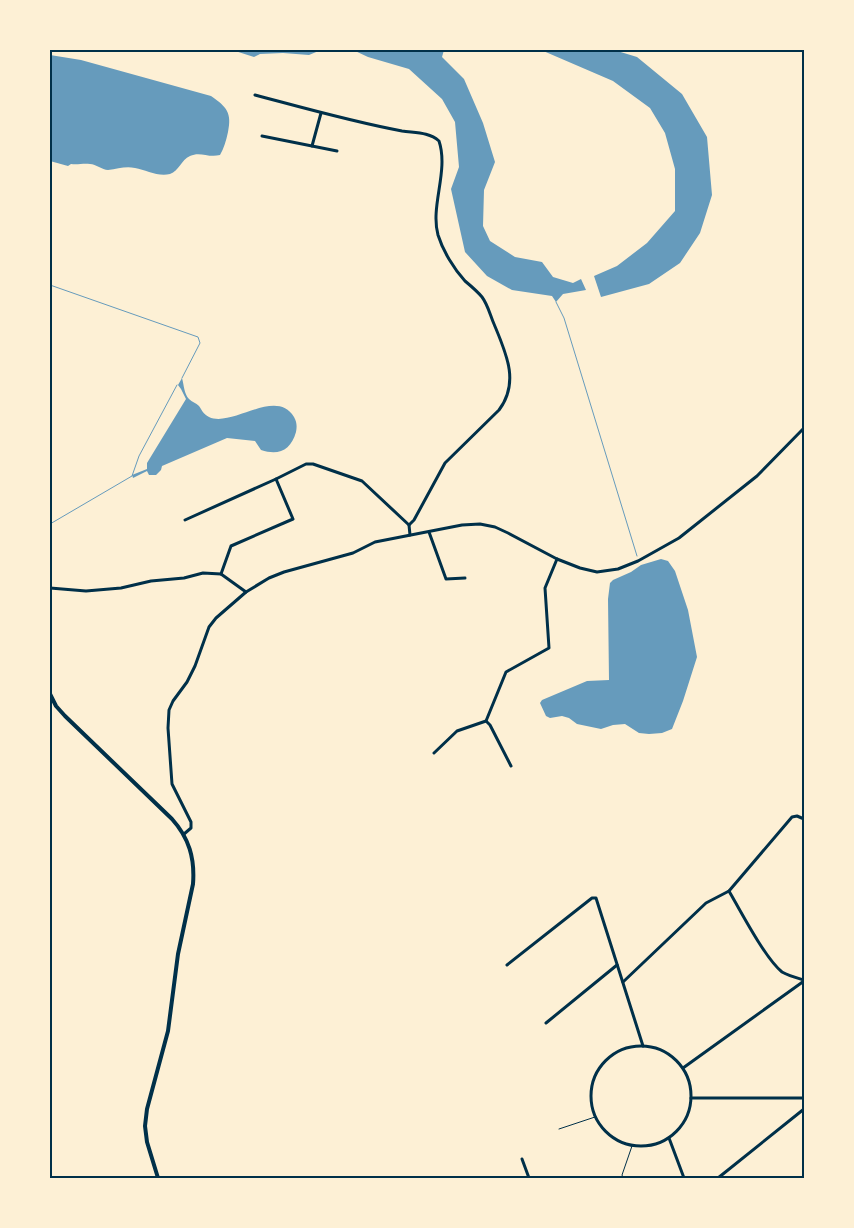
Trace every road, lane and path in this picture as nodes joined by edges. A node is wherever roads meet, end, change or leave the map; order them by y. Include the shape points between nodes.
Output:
1 (255, 96) dead end
2 (321, 113) junction
3 (262, 136) dead end
4 (312, 146) junction
5 (337, 151) dead end
6 (804, 428) edge
7 (276, 479) junction
8 (185, 520) dead end
9 (409, 525) junction
10 (429, 532) junction
11 (410, 535) junction
12 (557, 558) junction
13 (221, 574) junction
14 (465, 578) dead end
15 (50, 588) edge
16 (246, 592) junction
17 (50, 694) edge
18 (486, 721) junction
19 (434, 753) dead end
20 (511, 766) dead end
21 (804, 819) edge
22 (184, 834) junction
23 (729, 891) junction
24 (617, 965) junction
25 (508, 966) dead end
26 (804, 981) edge
27 (623, 982) junction
28 (546, 1023) dead end
29 (643, 1046) junction
30 (683, 1068) junction
31 (691, 1098) junction
32 (804, 1098) edge
33 (804, 1109) edge
34 (595, 1117) junction
35 (559, 1129) dead end
36 (669, 1138) junction
37 (632, 1146) junction
38 (522, 1160) dead end
39 (158, 1178) edge
40 (529, 1178) edge
41 (623, 1178) edge
42 (684, 1178) edge
43 (718, 1178) edge

1 - 2 street
2 - 4 street
2 - 9 street via 431,135 439,141 438,235 460,274 484,300 510,365 510,384 505,402 444,463
3 - 4 street
4 - 5 street
6 - 12 street via 746,485 679,538 638,561 618,569 597,572
7 - 8 street
7 - 9 street via 306,464 348,476 362,482
7 - 13 street via 293,518 231,546
9 - 11 street
10 - 11 street
10 - 12 street via 462,525 496,527
10 - 14 street via 446,580
11 - 16 street via 375,542 353,552 284,572
12 - 18 street via 545,588 549,648 506,672
13 - 15 street via 203,573 86,591
13 - 16 street
16 - 22 street via 209,627 191,674 169,710 172,784 191,822 191,828
17 - 22 street via 65,716 165,811
18 - 19 street via 457,731
18 - 20 street
21 - 23 street via 792,817
22 - 39 street via 192,854 193,884 178,954 168,1031 147,1109 147,1142
23 - 26 street via 775,964 782,972
23 - 27 street via 706,903
24 - 25 street via 596,898 592,898
24 - 27 street
24 - 28 street
26 - 30 street
27 - 29 street
29 - 30 street via 666,1053
29 - 34 street via 617,1052 597,1071 590,1099
30 - 31 street
31 - 32 street
31 - 36 street via 685,1121
33 - 43 street
34 - 35 lane
34 - 37 street via 606,1133
36 - 37 street via 652,1146
36 - 42 street
37 - 41 lane
38 - 40 street

